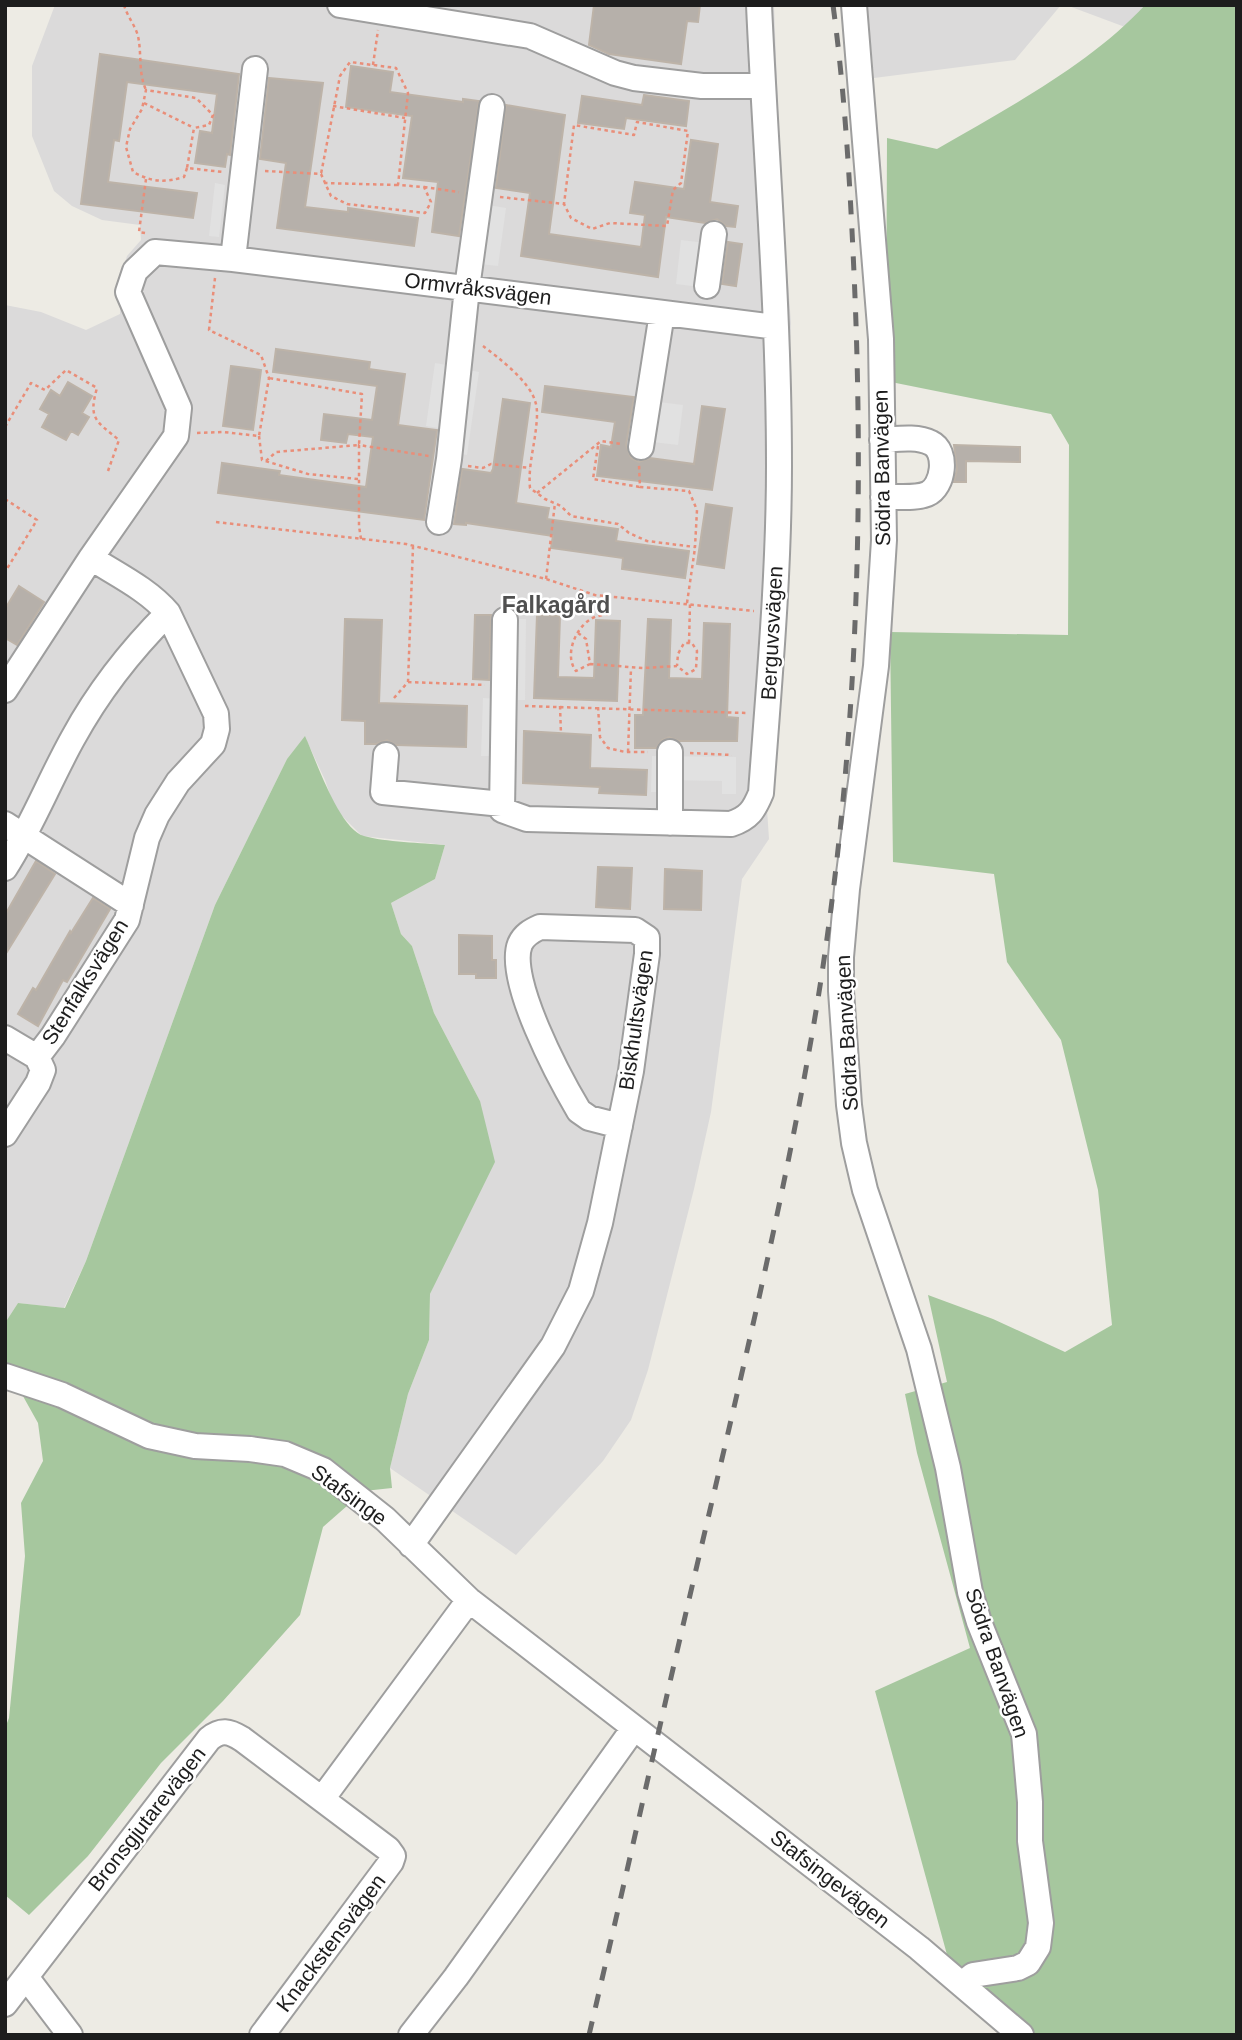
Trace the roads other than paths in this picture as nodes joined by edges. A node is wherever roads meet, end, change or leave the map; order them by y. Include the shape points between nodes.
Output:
1 (340, 5) edge
2 (759, 5) edge
3 (854, 5) edge
4 (255, 69) dead end
5 (762, 86) junction
6 (492, 107) dead end
7 (714, 233) dead end
8 (225, 258) junction
9 (707, 286) dead end
10 (467, 288) junction
11 (662, 313) junction
12 (776, 327) junction
13 (882, 440) junction
14 (641, 447) road end
15 (883, 497) junction
16 (439, 523) dead end
17 (92, 558) junction
18 (168, 613) junction
19 (506, 620) dead end
20 (5, 690) edge
21 (670, 752) dead end
22 (386, 755) dead end
23 (502, 804) junction
24 (670, 822) junction
25 (15, 831) edge
26 (5, 868) edge
27 (131, 905) junction
28 (5, 1038) edge
29 (37, 1058) junction
30 (620, 1126) junction
31 (5, 1133) edge
32 (5, 1376) edge
33 (411, 1545) junction
34 (469, 1600) junction
35 (634, 1728) junction
36 (321, 1799) junction
37 (26, 1977) junction
38 (962, 1984) junction
39 (5, 2004) edge
40 (70, 2035) edge
41 (262, 2035) edge
42 (411, 2035) edge
43 (1021, 2035) edge

1 - 5 street via 530,37 634,78 702,86
2 - 5 street, Berguvsvägen
3 - 13 street, Södra Banvägen via 880,325
4 - 8 street via 242,174
5 - 12 street, Berguvsvägen
6 - 10 street
7 - 9 street
8 - 10 street, Ormvråksvägen
8 - 17 street, Ormvråksvägen via 155,252 135,271 128,292 179,408 177,433
10 - 11 street, Ormvråksvägen
10 - 16 street
11 - 12 street, Ormvråksvägen
11 - 14 street
12 - 24 street, Berguvsvägen via 779,466 761,793 746,819 731,824
13 - 15 street, Södra Banvägen
13 - 15 street via 933,443 941,467 940,480 926,495
15 - 38 street, Södra Banvägen via 876,666 841,957 849,1105 865,1190 919,1349 942,1441 970,1592 1024,1734 1030,1841 1041,1923 1038,1947 1028,1963 973,1975
17 - 18 street, Stenfalksvägen
17 - 20 street
18 - 25 street via 117,672
18 - 27 street, Stenfalksvägen via 216,714 218,729 213,744 178,782 158,815 147,838
19 - 23 street
21 - 24 street
22 - 23 street via 383,792
23 - 24 street, Berguvsvägen via 502,810 527,819
25 - 26 street
25 - 27 street, Stenfalksvägen
27 - 29 street, Stenfalksvägen via 127,920
28 - 29 street, Stenfalksvägen
29 - 31 street, Stenfalksvägen via 43,1070 38,1083
30 - 30 street, Biskhultsvägen via 647,938 635,930 540,927 528,932 519,946 519,981 565,1086 579,1111
30 - 33 street, Biskhultsvägen via 591,1259 569,1317
32 - 33 street, Stafsinge via 62,1395 149,1436 195,1446 285,1454 323,1470
33 - 34 street, Stafsinge
34 - 35 street, Stafsinge
34 - 36 street
35 - 38 street, Stafsingevägen
35 - 42 street
36 - 37 street, Bronsgjutarevägen via 242,1739 224,1731 216,1733
36 - 41 street, Knackstensvägen via 393,1856
37 - 39 street, Bronsgjutarevägen
37 - 40 street
38 - 43 street, Stafsingevägen

